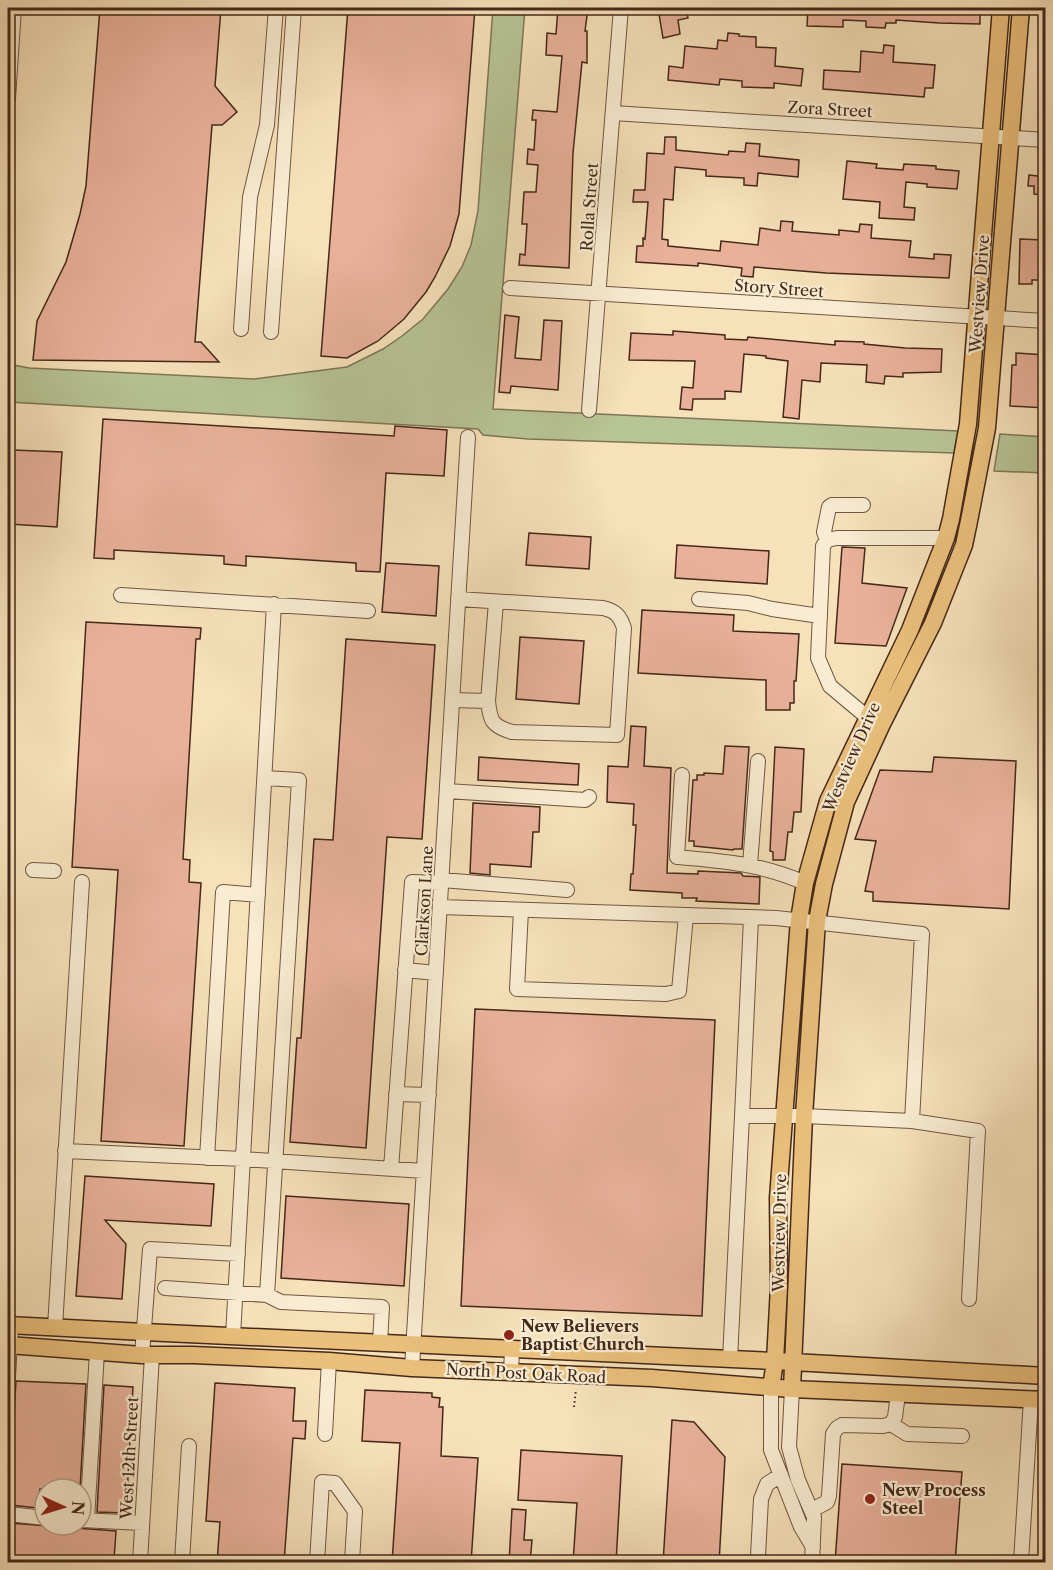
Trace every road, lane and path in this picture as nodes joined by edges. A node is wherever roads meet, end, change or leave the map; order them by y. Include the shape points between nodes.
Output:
1 (14, 8) edge
2 (276, 8) edge
3 (294, 8) edge
4 (621, 8) edge
5 (1000, 8) edge
6 (1021, 8) edge
7 (9, 50) edge
8 (8, 99) edge
9 (613, 113) junction
10 (990, 135) junction
11 (1010, 136) junction
12 (1046, 140) edge
13 (510, 288) dead end
14 (599, 294) junction
15 (977, 317) junction
16 (997, 318) junction
17 (1046, 321) edge
18 (241, 329) dead end
19 (271, 332) dead end
20 (589, 410) dead end
21 (468, 437) dead end
22 (863, 505) dead end
23 (946, 538) junction
24 (827, 540) junction
25 (121, 594) dead end
26 (458, 599) junction
27 (699, 599) dead end
28 (496, 602) junction
29 (274, 604) junction
30 (368, 611) dead end
31 (820, 616) junction
32 (452, 700) junction
33 (488, 701) junction
34 (867, 717) junction
35 (758, 761) dead end
36 (682, 775) dead end
37 (265, 778) junction
38 (447, 791) junction
39 (589, 797) dead end
40 (750, 865) junction
41 (33, 870) dead end
42 (54, 871) dead end
43 (441, 881) junction
44 (82, 882) dead end
45 (805, 883) junction
46 (567, 890) dead end
47 (258, 895) junction
48 (440, 907) junction
49 (521, 910) junction
50 (686, 916) junction
51 (751, 918) junction
52 (799, 920) junction
53 (817, 921) junction
54 (405, 970) junction
55 (436, 973) junction
56 (396, 1094) junction
57 (429, 1095) junction
58 (742, 1116) junction
59 (784, 1116) junction
60 (804, 1116) junction
61 (912, 1121) junction
62 (65, 1151) junction
63 (207, 1158) junction
64 (243, 1159) junction
65 (275, 1161) junction
66 (391, 1169) junction
67 (424, 1171) junction
68 (238, 1254) junction
69 (165, 1288) dead end
70 (235, 1293) junction
71 (267, 1294) junction
72 (969, 1299) dead end
73 (9, 1325) edge
74 (55, 1327) junction
75 (144, 1332) junction
76 (233, 1336) junction
77 (380, 1343) junction
78 (413, 1344) junction
79 (9, 1346) edge
80 (512, 1349) junction
81 (97, 1352) junction
82 (147, 1355) junction
83 (730, 1359) junction
84 (775, 1360) junction
85 (329, 1361) junction
86 (793, 1362) junction
87 (412, 1368) junction
88 (511, 1373) junction
89 (8, 1377) edge
90 (1046, 1377) edge
91 (576, 1385) dead end
92 (771, 1388) junction
93 (792, 1389) junction
94 (898, 1394) junction
95 (1038, 1399) edge
96 (574, 1407) dead end
97 (891, 1424) junction
98 (325, 1434) dead end
99 (962, 1437) dead end
100 (189, 1446) dead end
101 (781, 1475) junction
102 (87, 1477) edge
103 (812, 1510) junction
104 (8, 1514) edge
105 (33, 1517) edge
106 (93, 1520) edge
107 (142, 1523) junction
108 (813, 1547) junction
109 (140, 1563) edge
110 (182, 1563) edge
111 (318, 1563) edge
112 (352, 1563) edge
113 (762, 1563) edge
114 (812, 1563) edge
115 (1021, 1563) edge

1 - 7 street
2 - 18 street via 267,125 250,197
3 - 19 street
4 - 9 street, Rolla Street
5 - 10 main road, Westview Drive
6 - 11 main road, Westview Drive
7 - 8 street
9 - 10 street, Zora Street
9 - 14 street, Rolla Street
10 - 11 street, Zora Street
10 - 15 main road, Westview Drive
11 - 12 street, Zora Street
11 - 16 main road, Westview Drive
13 - 14 street, Story Street
14 - 15 street, Story Street
14 - 20 street, Rolla Street
15 - 16 street, Story Street
15 - 23 main road, Westview Drive via 968,424
16 - 17 street, Story Street
16 - 53 main road, Westview Drive via 987,428 963,545 933,623 846,802
21 - 26 street, Clarkson Lane
22 - 24 street via 829,507 824,532
23 - 24 street
23 - 34 main road, Westview Drive via 910,630
24 - 31 street via 823,546
25 - 29 street
26 - 28 street
26 - 32 street, Clarkson Lane
27 - 31 street
28 - 33 street
28 - 33 street via 603,608 620,616 624,628 617,735 512,732 498,728 490,716
29 - 30 street
29 - 37 street
31 - 34 street via 818,658 830,686
32 - 33 street
32 - 38 street, Clarkson Lane
34 - 45 main road, Westview Drive via 828,801
35 - 40 street
36 - 40 street via 677,857
37 - 47 street
37 - 65 street via 299,780
38 - 39 street via 585,800
38 - 43 street, Clarkson Lane
40 - 45 street
41 - 42 street
43 - 46 street
43 - 48 street, Clarkson Lane
43 - 54 street via 412,882
44 - 62 street
45 - 52 main road, Westview Drive
47 - 63 street via 223,892
47 - 64 street
48 - 49 street
48 - 55 street, Clarkson Lane
49 - 50 street
49 - 50 street via 517,988 666,994 679,991
50 - 51 street
51 - 52 street
51 - 58 street
52 - 53 street
52 - 59 main road, Westview Drive
53 - 60 main road, Westview Drive
53 - 61 street via 922,934
54 - 55 street
54 - 56 street
55 - 57 street, Clarkson Lane
56 - 57 street
56 - 66 street
57 - 67 street, Clarkson Lane
58 - 59 street
58 - 83 street
59 - 60 street
59 - 84 main road, Westview Drive
60 - 61 street
60 - 86 main road, Westview Drive
61 - 72 street via 978,1131
62 - 63 street
62 - 74 street
63 - 64 street
64 - 65 street
64 - 68 street
65 - 66 street
65 - 71 street
66 - 67 street
67 - 78 street, Clarkson Lane
68 - 70 street
68 - 75 street, West 12th Street via 150,1249
69 - 70 street
70 - 71 street
70 - 76 street
71 - 77 street via 281,1302 382,1307
73 - 74 main road, North Post Oak Road
73 - 79 street
74 - 75 main road, North Post Oak Road
75 - 76 main road, North Post Oak Road
75 - 82 street, West 12th Street
76 - 77 main road, North Post Oak Road
77 - 78 main road, North Post Oak Road
78 - 80 main road, North Post Oak Road
78 - 87 street, Clarkson Lane
79 - 81 main road, North Post Oak Road
79 - 89 street
80 - 83 main road, North Post Oak Road
80 - 88 street
81 - 82 main road, North Post Oak Road
81 - 102 street
82 - 85 main road, North Post Oak Road
82 - 107 street, West 12th Street
83 - 84 main road, North Post Oak Road
84 - 86 main road, North Post Oak Road
84 - 92 main road, Westview Drive
85 - 87 main road, North Post Oak Road
85 - 98 street
86 - 90 main road, North Post Oak Road
86 - 93 main road, Westview Drive
87 - 88 main road, North Post Oak Road
88 - 92 main road, North Post Oak Road via 652,1378
91 - 96 path
92 - 93 main road, North Post Oak Road
92 - 101 street, Westview Drive via 771,1450
93 - 94 main road, North Post Oak Road
93 - 103 street, Westview Drive via 789,1447
94 - 95 main road, North Post Oak Road
94 - 97 street
95 - 115 street
97 - 99 street via 907,1434
97 - 103 street via 837,1428 833,1434 830,1496
100 - 110 street
101 - 108 street, Westview Drive
101 - 113 street via 767,1484 761,1499 758,1556
103 - 108 street, Westview Drive
104 - 105 street
106 - 107 street
107 - 109 street, West 12th Street
108 - 114 street, Westview Drive
111 - 112 street via 322,1482 334,1483 355,1510

